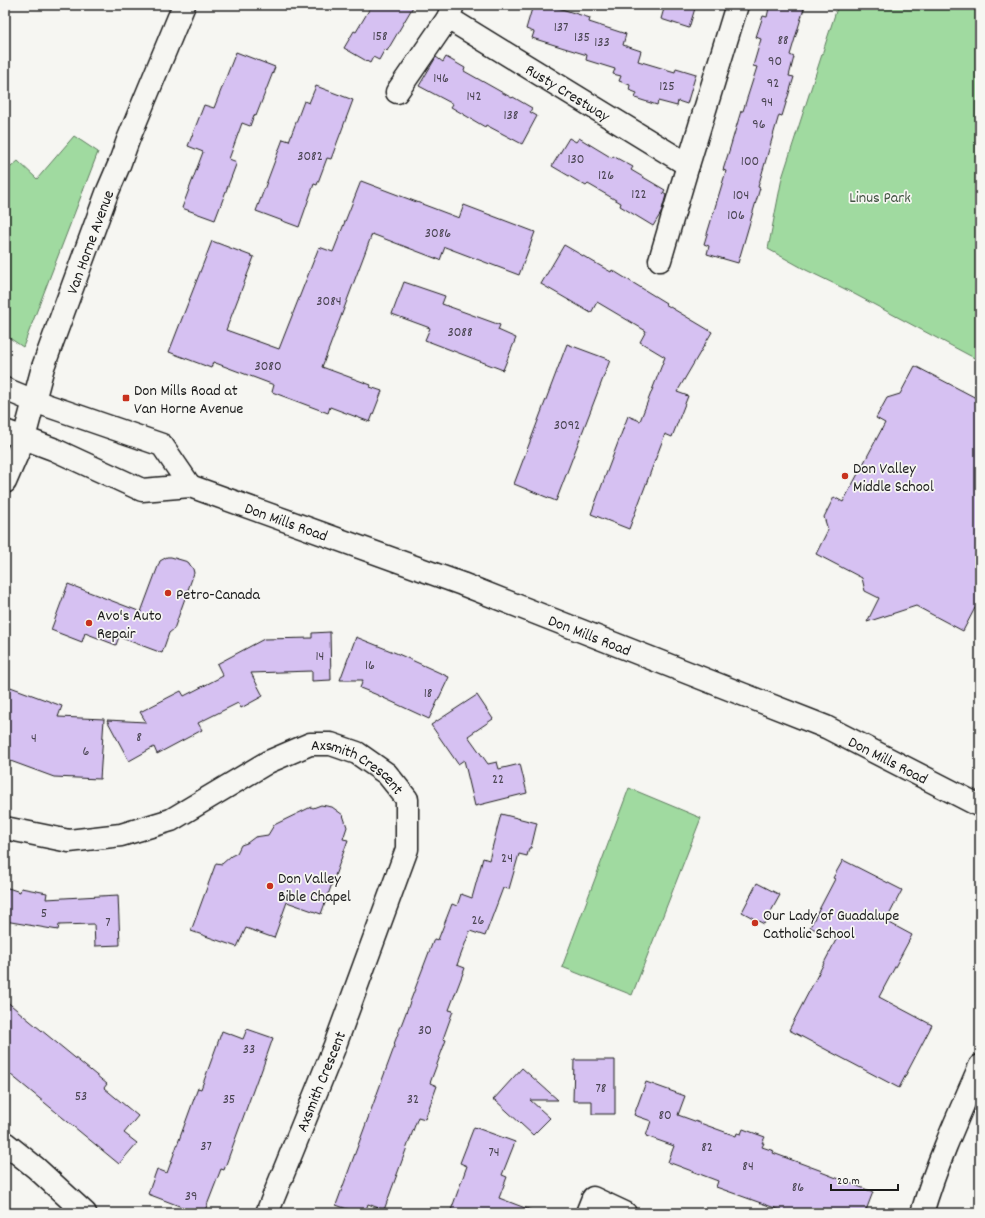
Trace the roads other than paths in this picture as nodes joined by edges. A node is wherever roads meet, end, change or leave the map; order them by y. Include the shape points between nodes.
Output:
1 (184, 5) edge
2 (737, 5) edge
3 (451, 12) edge
4 (397, 92) dead end
5 (688, 165) junction
6 (660, 260) dead end
7 (5, 389) edge
8 (34, 401) junction
9 (15, 434) edge
10 (5, 482) edge
11 (190, 486) junction
12 (980, 806) edge
13 (5, 828) edge
14 (980, 1066) edge
15 (5, 1143) edge
16 (85, 1213) edge
17 (266, 1213) edge
18 (587, 1213) edge
19 (625, 1213) edge
20 (922, 1213) edge

1 - 8 street, Van Horne Avenue via 107,193 43,367
2 - 5 street
3 - 4 street, Rusty Crestway
3 - 5 street, Rusty Crestway
5 - 6 street
7 - 8 street
8 - 9 street, Van Horne Avenue
8 - 11 street via 162,445
9 - 10 street, Van Horne Avenue
9 - 11 street, Don Mills Road via 142,490
11 - 12 street, Don Mills Road via 462,584 826,727
13 - 17 street, Axsmith Crescent via 69,841 121,835 171,820 268,762 310,744 331,744 357,753 387,774 407,799 407,849 334,1048
14 - 20 street via 950,1135
15 - 16 street
18 - 19 street via 593,1198

